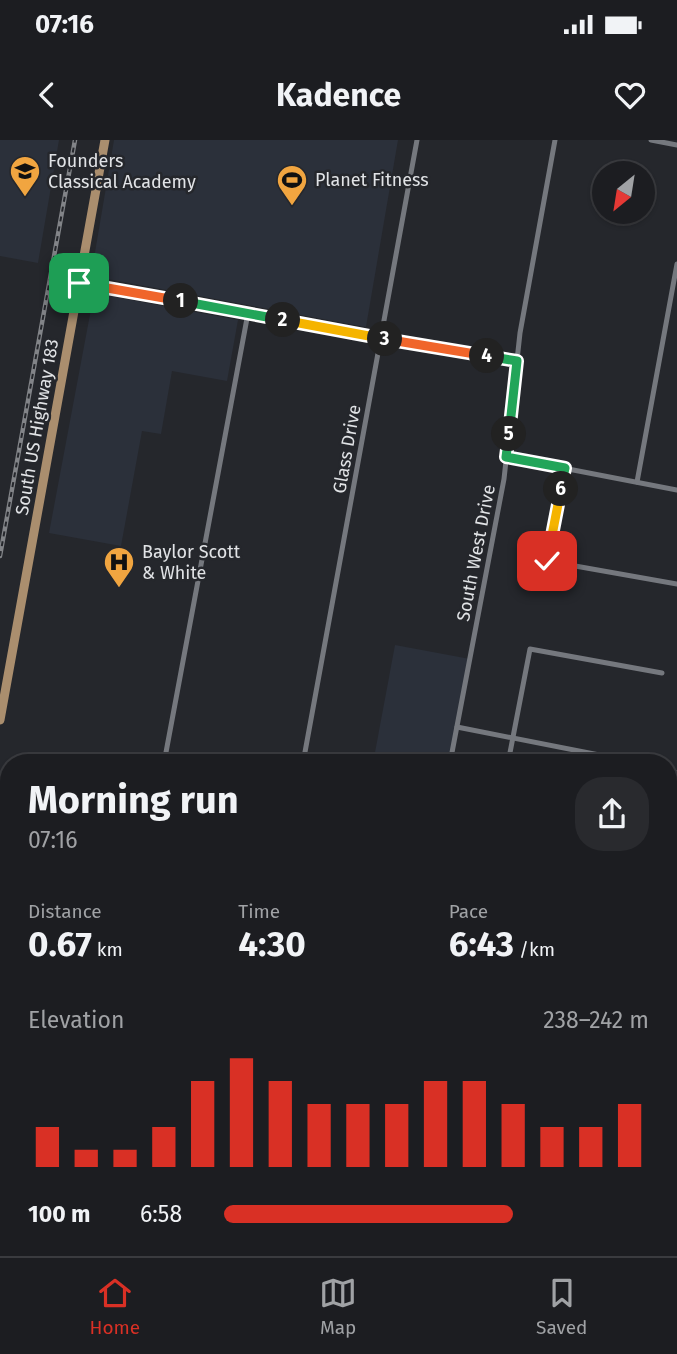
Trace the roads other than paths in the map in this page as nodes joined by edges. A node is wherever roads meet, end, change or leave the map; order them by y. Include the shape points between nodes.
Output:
1 (104, 140) edge
2 (418, 140) edge
3 (555, 140) edge
4 (651, 140) edge
5 (677, 145) edge
6 (677, 264) edge
7 (79, 283) junction
8 (248, 313) junction
9 (381, 338) junction
10 (517, 361) junction
11 (506, 457) junction
12 (565, 468) junction
13 (637, 482) junction
14 (677, 490) edge
15 (677, 584) edge
16 (662, 673) dead end
17 (0, 720) edge
18 (457, 727) junction
19 (513, 738) junction
20 (166, 754) edge
21 (305, 754) edge
22 (452, 754) edge
23 (510, 754) edge
24 (594, 754) edge

1 - 7 main road, South US Highway 183
2 - 9 street, Glass Drive
3 - 10 street, South West Drive
4 - 5 street
6 - 13 street
7 - 8 street
7 - 17 main road, South US Highway 183
8 - 9 street
8 - 20 street
9 - 10 street
9 - 21 street, Glass Drive
10 - 11 street, South West Drive
11 - 12 street
11 - 18 street, South West Drive
12 - 13 street
12 - 15 street via 547,561
13 - 14 street
16 - 19 street via 530,649
18 - 19 street
18 - 22 street, South West Drive
19 - 23 street
19 - 24 street

